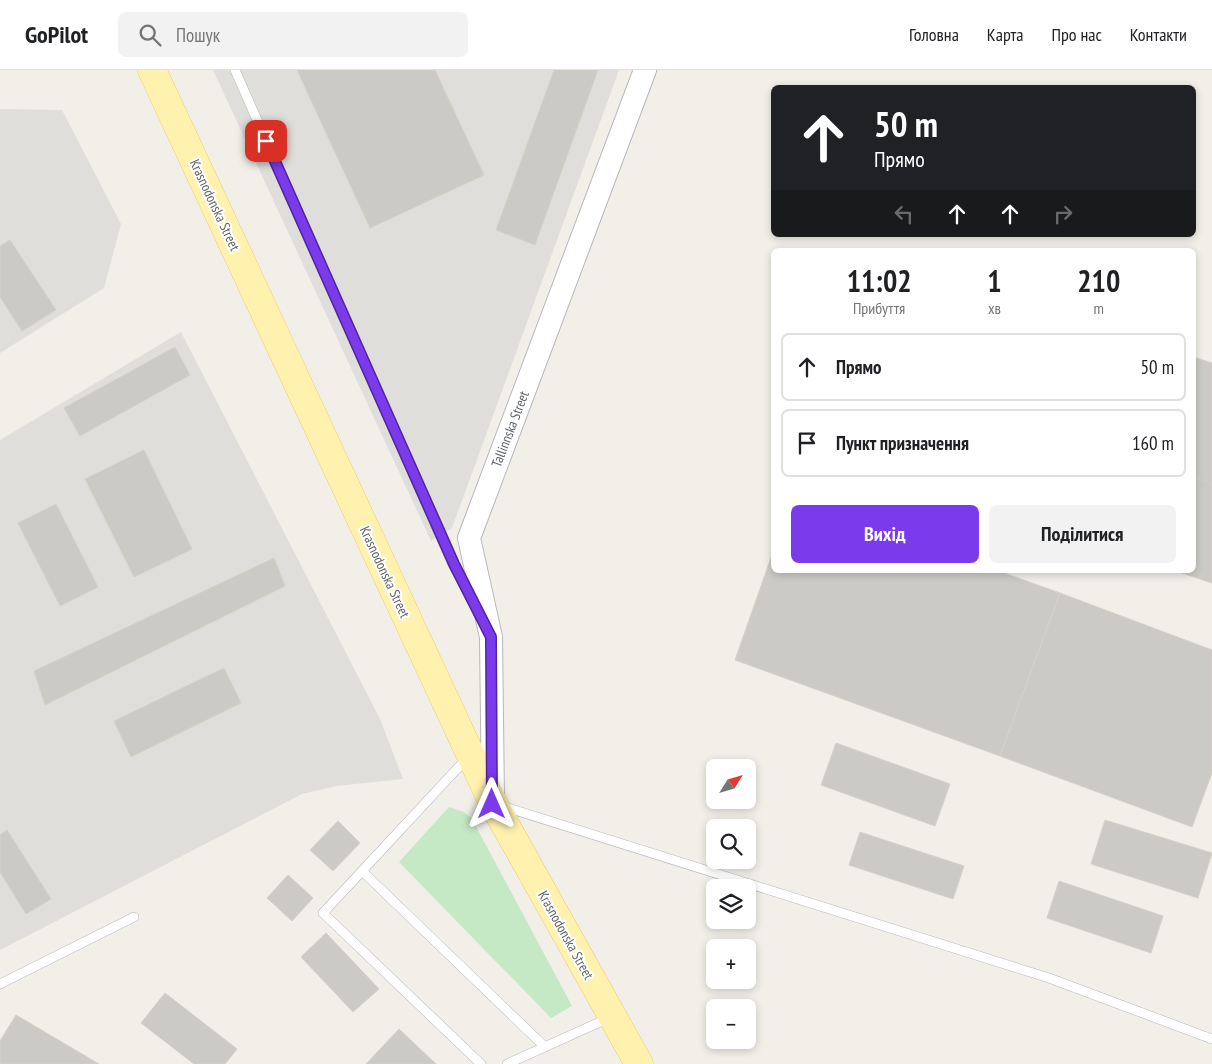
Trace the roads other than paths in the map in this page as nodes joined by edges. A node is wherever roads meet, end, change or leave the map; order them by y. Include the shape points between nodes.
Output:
1 (152, 70) edge
2 (235, 70) edge
3 (645, 70) edge
4 (491, 637) junction
5 (470, 754) junction
6 (492, 804) junction
7 (362, 871) junction
8 (134, 917) dead end
9 (0, 984) edge
10 (612, 1017) junction
11 (1212, 1039) edge
12 (545, 1047) junction
13 (481, 1064) edge
14 (507, 1064) edge
15 (639, 1064) edge

1 - 5 main road, Krasnodonska Street
2 - 4 lane via 454,564
3 - 4 street, Tallinnska Street via 469,538
4 - 6 street, Tallinnska Street
5 - 6 main road, Krasnodonska Street
5 - 7 lane
6 - 10 main road, Krasnodonska Street
6 - 11 lane via 1048,978
7 - 12 lane
7 - 13 lane via 323,913
8 - 9 lane
10 - 12 lane
10 - 15 main road, Krasnodonska Street
12 - 14 lane

